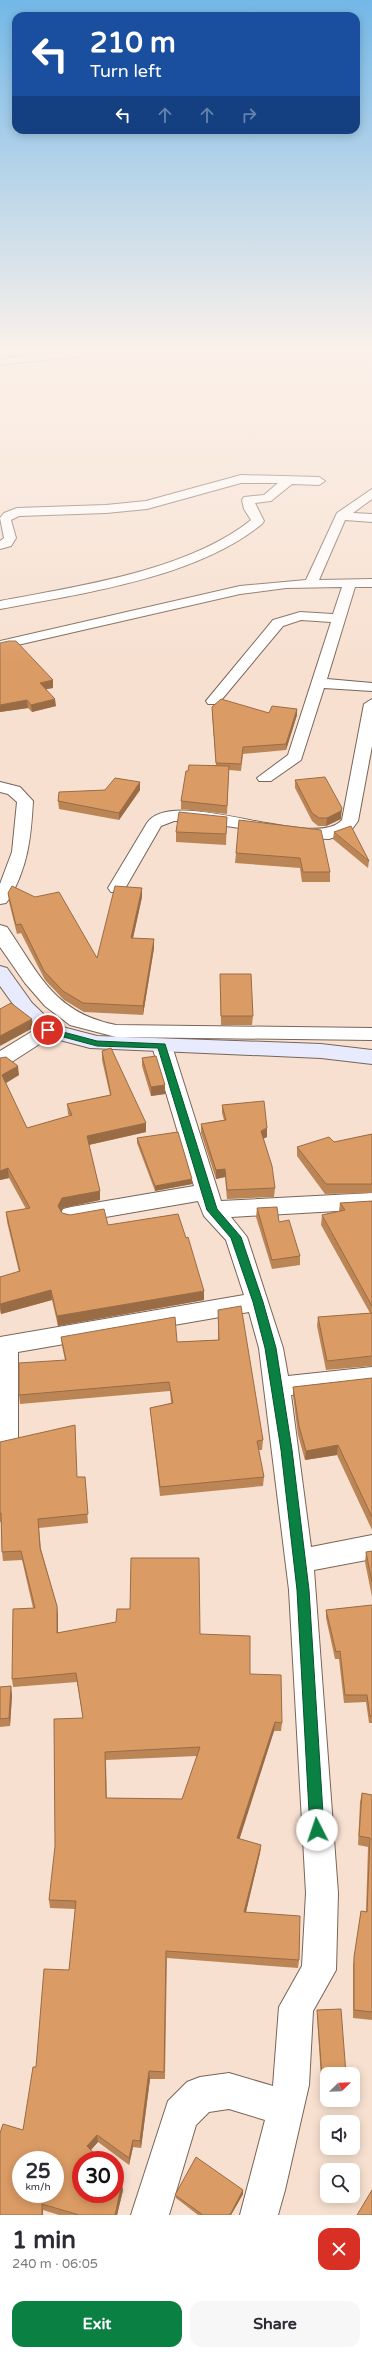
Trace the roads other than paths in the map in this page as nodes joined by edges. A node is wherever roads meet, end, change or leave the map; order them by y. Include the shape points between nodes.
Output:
1 (290, 480) junction
2 (319, 481) dead end
3 (228, 482) junction
4 (372, 493) edge
5 (251, 498) junction
6 (17, 512) junction
7 (0, 513) edge
8 (341, 516) junction
9 (372, 518) edge
10 (0, 545) edge
11 (311, 583) junction
12 (350, 583) junction
13 (372, 583) edge
14 (0, 604) edge
15 (339, 618) junction
16 (0, 645) edge
17 (318, 683) junction
18 (372, 687) edge
19 (213, 701) dead end
20 (372, 704) edge
21 (265, 778) dead end
22 (0, 787) edge
23 (117, 888) edge
24 (0, 899) edge
25 (0, 931) edge
26 (0, 972) edge
27 (48, 1030) junction
28 (372, 1034) edge
29 (162, 1046) junction
30 (372, 1057) edge
31 (0, 1060) edge
32 (209, 1201) junction
33 (372, 1201) edge
34 (70, 1215) edge
35 (258, 1302) junction
36 (3, 1346) edge
37 (372, 1377) edge
38 (276, 1386) junction
39 (5, 1440) edge
40 (372, 1547) edge
41 (300, 1561) junction
42 (286, 2108) junction
43 (150, 2215) edge
44 (259, 2215) edge

1 - 2 street
1 - 3 street via 248,479
1 - 5 street via 267,498
3 - 5 street
3 - 6 street via 169,501 146,505
4 - 8 street
5 - 14 street via 248,500 250,509 258,521 231,541 200,555 130,576
6 - 7 street
6 - 10 street via 5,520 10,538 7,543
8 - 9 street
8 - 11 street
11 - 12 street
11 - 16 street via 261,586 218,594
12 - 13 street
12 - 15 street
15 - 17 street
15 - 19 street via 300,616 278,623
17 - 18 street
17 - 21 street via 295,757 286,766
20 - 23 street via 350,821 344,828 329,834 193,816 170,816 155,823
22 - 24 street via 14,790 25,801 22,853 13,878
25 - 28 street via 14,956 55,1005 72,1018 90,1026 116,1031
26 - 27 street via 25,1007
27 - 29 street via 97,1043
27 - 31 street
29 - 30 street via 321,1051
29 - 32 street
32 - 33 street
32 - 34 street
32 - 35 street via 236,1237
35 - 36 street
35 - 38 street via 271,1348
36 - 39 street
37 - 38 street
38 - 41 street
40 - 41 street
41 - 42 street via 322,1907 319,1970 296,2007 291,2086
42 - 43 street via 229,2091 200,2095 181,2114
42 - 44 street

